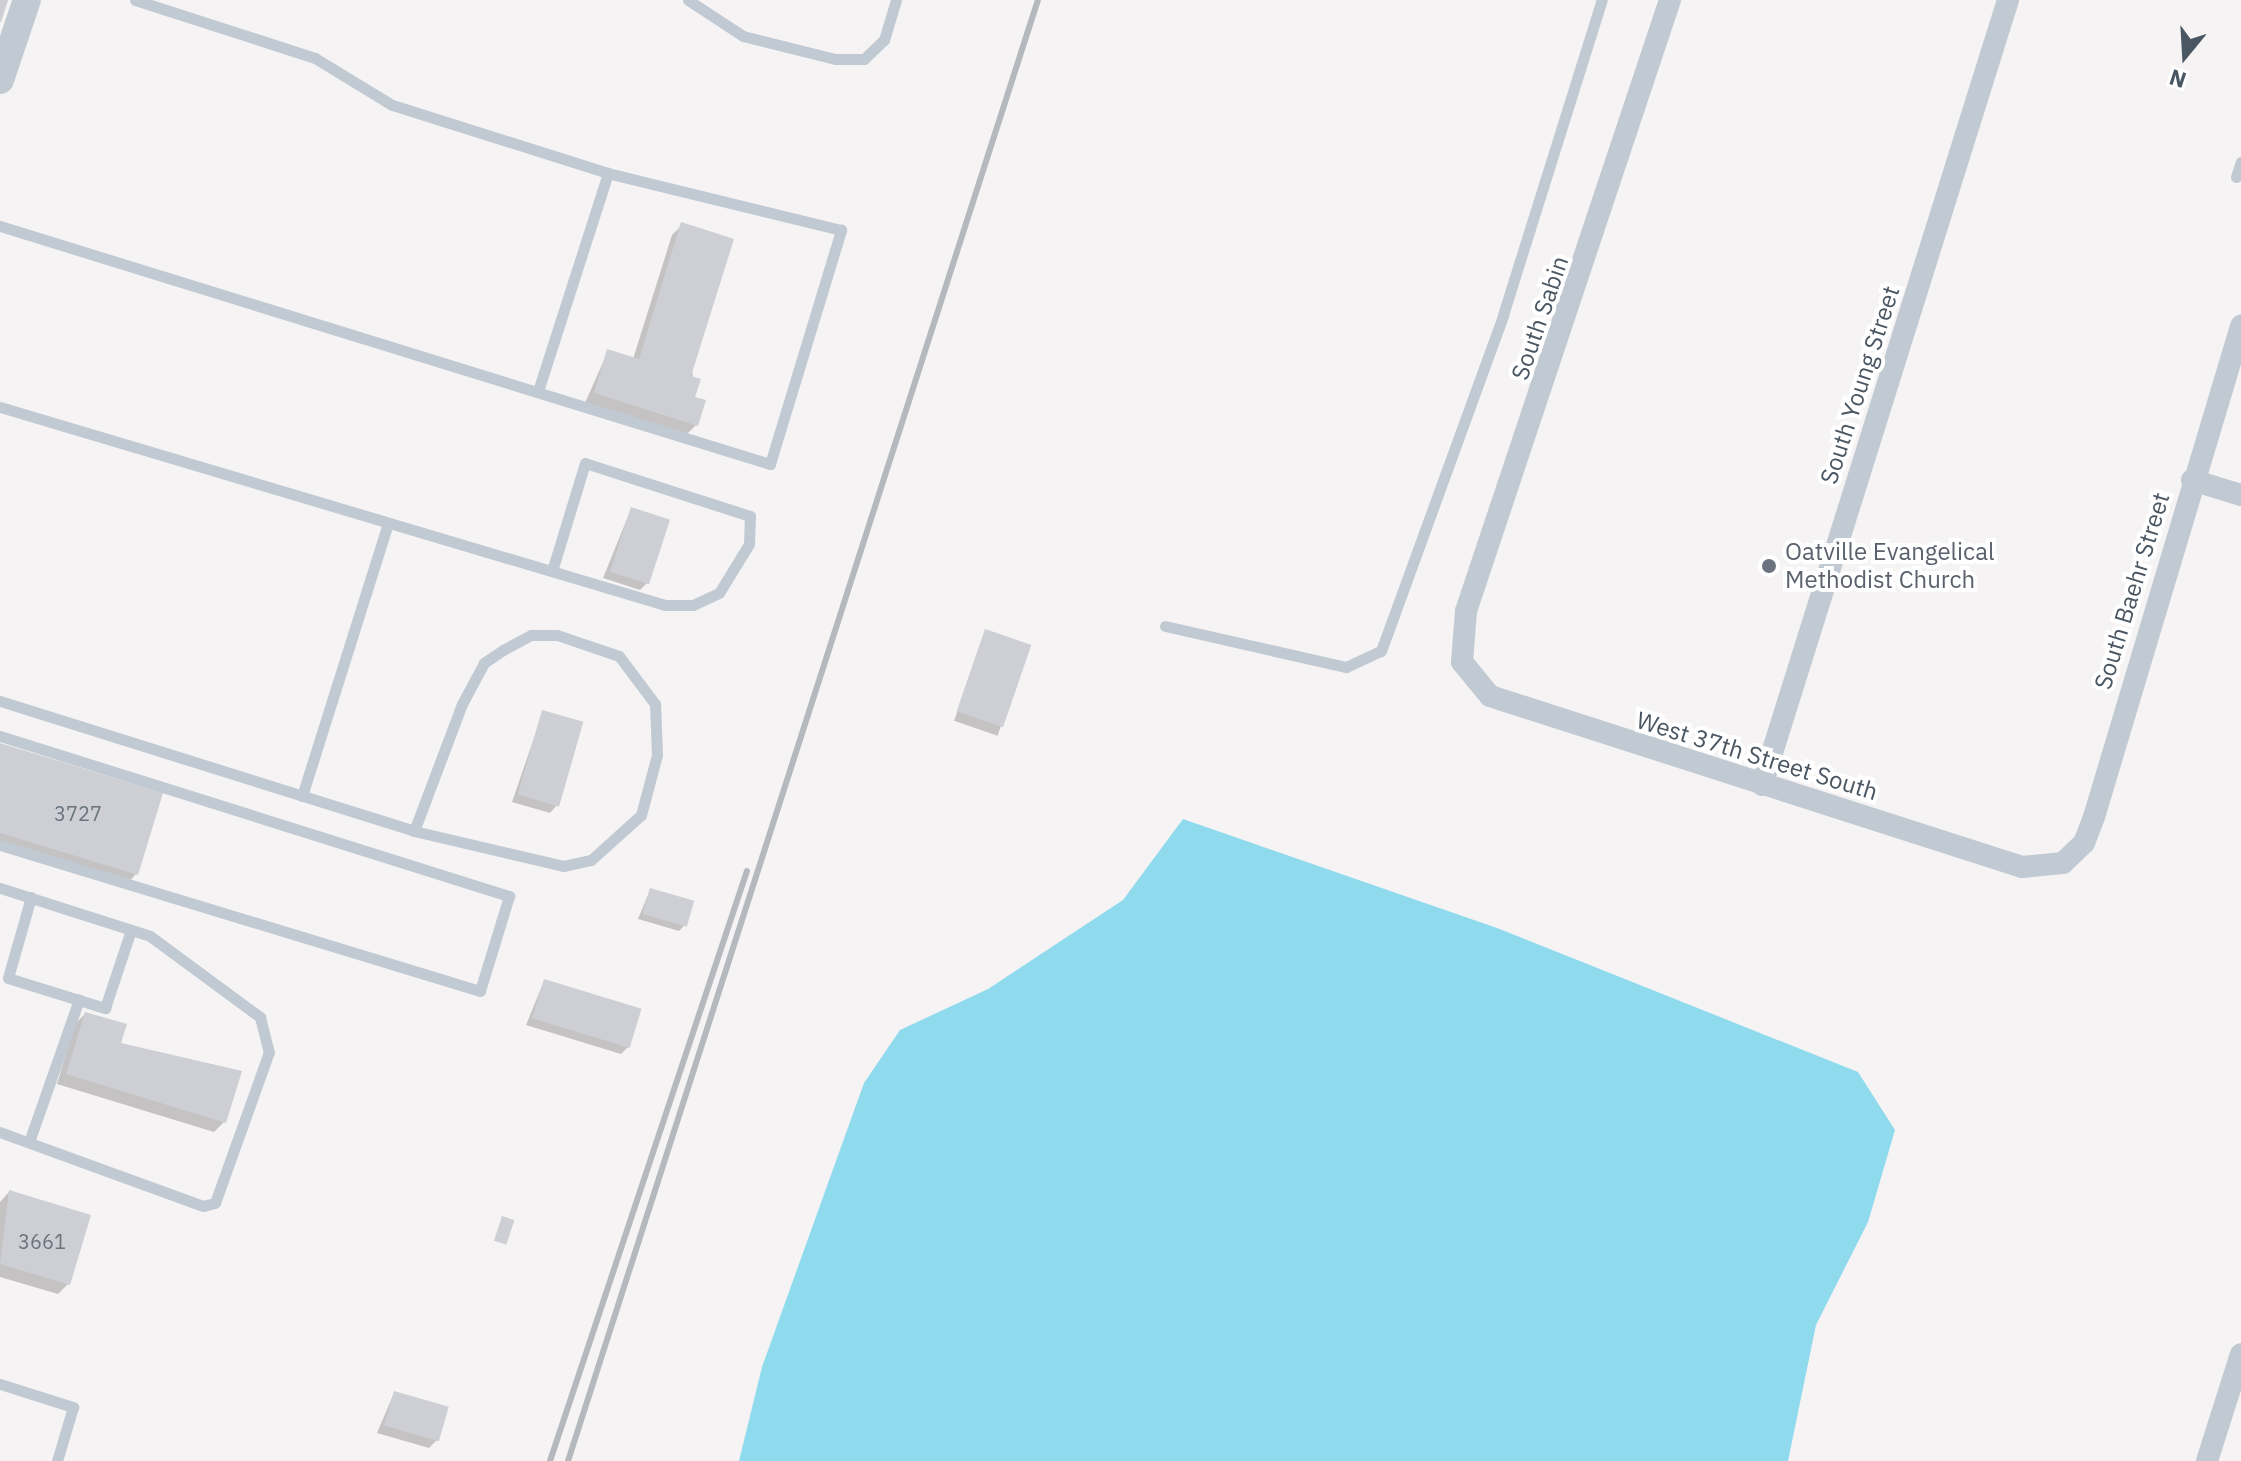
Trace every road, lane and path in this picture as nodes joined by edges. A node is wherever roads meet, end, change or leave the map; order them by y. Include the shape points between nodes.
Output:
1 (27, 0) edge
2 (135, 0) edge
3 (688, 0) edge
4 (896, 0) edge
5 (1602, 0) edge
6 (1670, 0) edge
7 (2008, 0) edge
8 (1, 71) edge
9 (2241, 162) edge
10 (608, 173) junction
11 (2236, 177) dead end
12 (0, 226) edge
13 (2241, 326) edge
14 (539, 388) junction
15 (0, 407) edge
16 (2192, 480) junction
17 (2241, 495) edge
18 (388, 523) junction
19 (552, 571) junction
20 (1165, 626) dead end
21 (1459, 652) joint
22 (0, 701) edge
23 (0, 736) edge
24 (1762, 785) junction
25 (302, 796) junction
26 (414, 831) junction
27 (0, 845) edge
28 (2063, 863) joint
29 (0, 888) edge
30 (31, 897) junction
31 (131, 930) junction
32 (79, 999) junction
33 (0, 1132) edge
34 (29, 1142) junction
35 (2241, 1357) edge
36 (0, 1384) edge
37 (57, 1461) edge
38 (2207, 1461) edge

1 - 8 street
2 - 10 lane via 315,58 392,105
3 - 4 lane via 743,36 835,59 864,59 884,40
5 - 20 lane via 1503,315 1381,651 1346,667
6 - 21 street, South Sabin via 1466,611
7 - 24 street, South Young Street
9 - 11 lane
10 - 14 lane
10 - 14 lane via 841,230 770,464
12 - 14 lane
13 - 16 street, South Baehr Street
15 - 18 lane
16 - 17 street
16 - 28 street, South Baehr Street via 2094,817 2084,843
18 - 19 lane
18 - 25 lane
19 - 19 lane via 585,463 750,516 749,544 719,593 693,605 665,605
21 - 24 street, West 37th Street South via 1490,696
22 - 25 lane
23 - 27 lane via 509,896 480,991
24 - 28 street, West 37th Street South via 2022,867
25 - 26 lane
26 - 26 lane via 462,704 484,663 531,635 557,635 619,656 655,704 657,755 641,815 591,860 563,866
29 - 30 lane
30 - 31 lane
30 - 32 lane via 8,978
31 - 32 lane via 105,1008
31 - 34 lane via 150,936 260,1017 267,1033 269,1052 215,1203 203,1206
32 - 34 lane
33 - 34 lane
35 - 38 street
36 - 37 lane via 73,1407

